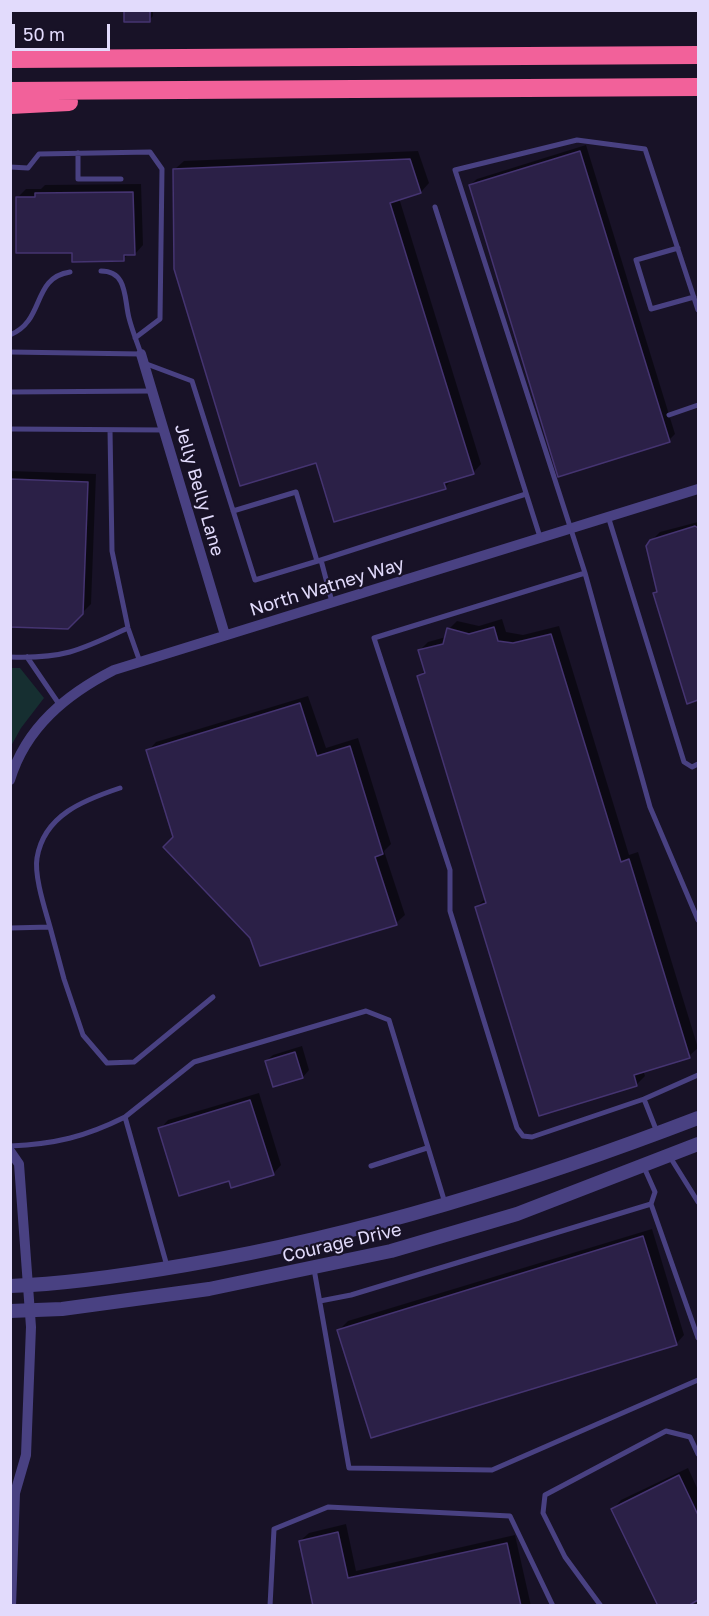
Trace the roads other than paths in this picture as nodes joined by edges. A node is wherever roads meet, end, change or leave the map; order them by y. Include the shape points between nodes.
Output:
1 (10, 48) edge
2 (699, 55) edge
3 (10, 59) edge
4 (81, 59) junction
5 (699, 87) edge
6 (145, 90) junction
7 (10, 91) edge
8 (10, 105) edge
9 (78, 153) junction
10 (10, 167) edge
11 (121, 179) dead end
12 (435, 207) dead end
13 (678, 248) junction
14 (101, 271) dead end
15 (70, 272) dead end
16 (694, 297) junction
17 (699, 310) edge
18 (10, 334) edge
19 (135, 338) junction
20 (10, 352) edge
21 (142, 358) junction
22 (152, 391) junction
23 (10, 393) edge
24 (699, 405) edge
25 (669, 415) dead end
26 (10, 429) edge
27 (110, 430) junction
28 (164, 430) junction
29 (699, 489) edge
30 (526, 494) junction
31 (233, 510) junction
32 (608, 516) junction
33 (571, 528) junction
34 (540, 537) junction
35 (319, 560) junction
36 (585, 573) junction
37 (332, 603) junction
38 (128, 628) junction
39 (225, 635) junction
40 (10, 657) edge
41 (27, 657) junction
42 (140, 662) junction
43 (59, 704) junction
44 (699, 765) edge
45 (10, 780) edge
46 (120, 788) dead end
47 (699, 920) edge
48 (50, 927) junction
49 (10, 928) edge
50 (213, 997) dead end
51 (699, 1076) edge
52 (644, 1099) junction
53 (125, 1117) junction
54 (699, 1118) edge
55 (658, 1134) junction
56 (699, 1144) edge
57 (10, 1146) edge
58 (427, 1148) junction
59 (10, 1151) edge
60 (669, 1155) junction
61 (643, 1164) junction
62 (371, 1166) dead end
63 (698, 1198) edge
64 (651, 1204) junction
65 (446, 1206) junction
66 (168, 1268) junction
67 (314, 1269) junction
68 (10, 1286) edge
69 (28, 1286) junction
70 (320, 1301) junction
71 (10, 1311) edge
72 (30, 1311) junction
73 (699, 1338) edge
74 (699, 1380) edge
75 (699, 1454) edge
76 (10, 1474) edge
77 (15, 1493) junction
78 (13, 1507) edge
79 (11, 1605) edge
80 (270, 1605) edge
81 (553, 1605) edge
82 (601, 1605) edge

1 - 4 highway
2 - 4 highway
3 - 4 highway
5 - 6 highway
6 - 7 highway
6 - 8 highway via 75,102
9 - 10 lane via 39,154 28,168
9 - 11 lane via 78,179
9 - 19 lane via 150,152 162,169 160,319
12 - 30 lane
13 - 16 lane
13 - 16 lane via 636,260 651,309
13 - 33 lane via 645,149 577,140 455,170
14 - 19 lane via 114,274 122,283
15 - 18 lane via 48,283 33,316
16 - 17 lane
19 - 21 lane
20 - 21 lane
21 - 22 street, Jelly Belly Lane
21 - 31 lane via 192,381
22 - 23 lane
22 - 28 street, Jelly Belly Lane
24 - 25 lane
26 - 27 lane
27 - 28 lane
27 - 38 lane via 112,552
28 - 39 street, Jelly Belly Lane
29 - 32 street, North Watney Way
30 - 34 lane
30 - 35 lane
31 - 35 lane via 296,492
31 - 35 lane via 255,580
32 - 33 street, North Watney Way
32 - 44 lane via 684,762 692,767
33 - 34 street, North Watney Way
33 - 36 lane
34 - 37 street, North Watney Way
35 - 37 lane
36 - 47 lane via 651,807
36 - 52 lane via 374,638 450,870 450,911 517,1128 523,1136 532,1137
37 - 39 street, North Watney Way
38 - 41 lane via 75,652
38 - 42 lane
39 - 42 street, North Watney Way
40 - 41 lane
41 - 43 lane
42 - 43 street, North Watney Way via 81,687
43 - 45 street, North Watney Way via 25,746
46 - 48 lane via 82,801 50,826 37,859
48 - 49 lane
48 - 50 lane via 83,1035 107,1063 134,1062
51 - 52 lane
52 - 55 lane
53 - 57 lane via 99,1130 50,1144
53 - 58 lane via 194,1062 366,1011 389,1020
53 - 66 lane
54 - 55 street, Courage Drive
55 - 60 street
55 - 65 street, Courage Drive
56 - 60 street, Courage Drive
58 - 62 lane
58 - 65 lane
59 - 69 street via 19,1164
60 - 61 street, Courage Drive
60 - 63 lane
61 - 64 lane via 655,1192
61 - 67 street, Courage Drive via 464,1231
64 - 70 lane
64 - 73 lane
65 - 66 street, Courage Drive via 299,1243
66 - 69 street, Courage Drive
67 - 70 lane
67 - 72 street, Courage Drive via 124,1302
68 - 69 street, Courage Drive
69 - 72 street
70 - 74 lane via 349,1468 492,1470
71 - 72 street, Courage Drive
72 - 77 street via 26,1455
75 - 82 lane via 690,1437 666,1431 545,1495 543,1513 565,1557
76 - 77 street
77 - 78 street
78 - 79 street
80 - 81 lane via 274,1528 328,1506 510,1516

